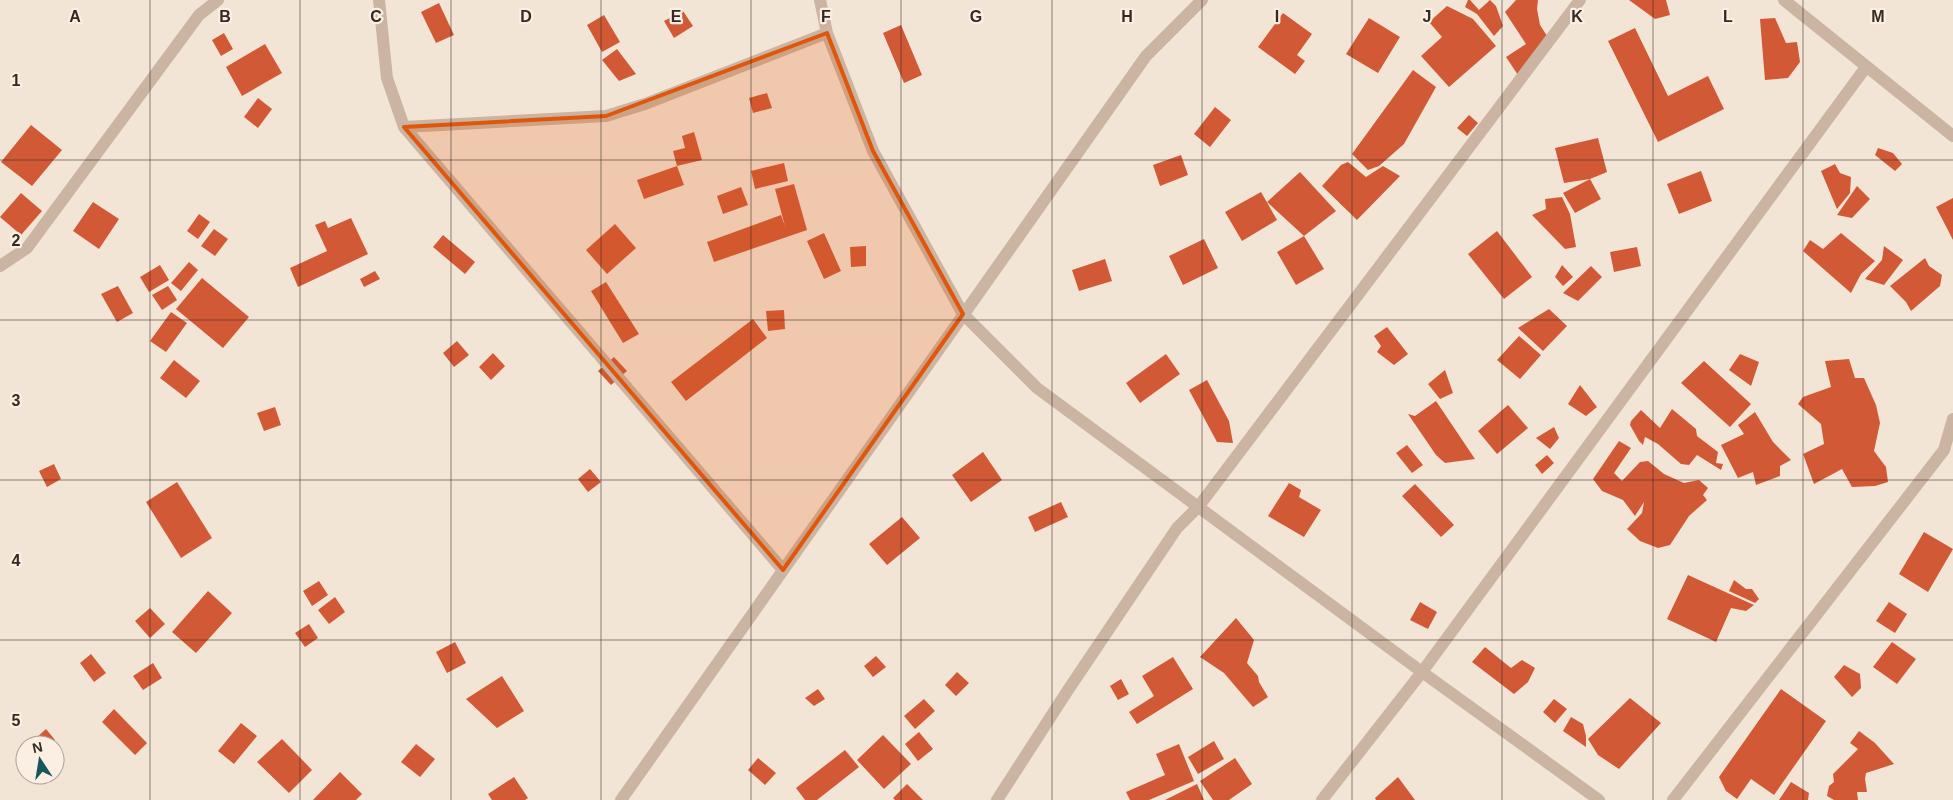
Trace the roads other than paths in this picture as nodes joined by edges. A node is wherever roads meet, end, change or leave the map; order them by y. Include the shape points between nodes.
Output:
1 (218, 0) edge
2 (379, 0) edge
3 (820, 0) edge
4 (1202, 0) edge
5 (1580, 0) edge
6 (1784, 0) edge
7 (828, 33) junction
8 (1866, 67) junction
9 (404, 127) junction
10 (1953, 136) edge
11 (0, 266) edge
12 (963, 314) junction
13 (1953, 419) edge
14 (1199, 506) junction
15 (783, 570) junction
16 (1422, 672) junction
17 (621, 800) edge
18 (997, 800) edge
19 (1322, 800) edge
20 (1599, 800) edge
21 (1673, 800) edge

1 - 11 street via 199,14 27,248
2 - 9 street via 388,78
3 - 7 street
4 - 12 street via 1146,56
5 - 14 street
6 - 8 street
7 - 9 street via 606,116
7 - 12 street via 873,151
8 - 10 street
8 - 16 street
9 - 15 street
12 - 14 street via 1037,388
12 - 15 street
13 - 21 street via 1944,450
14 - 16 street
14 - 18 street via 1177,528
15 - 17 street
16 - 19 street
16 - 20 street

